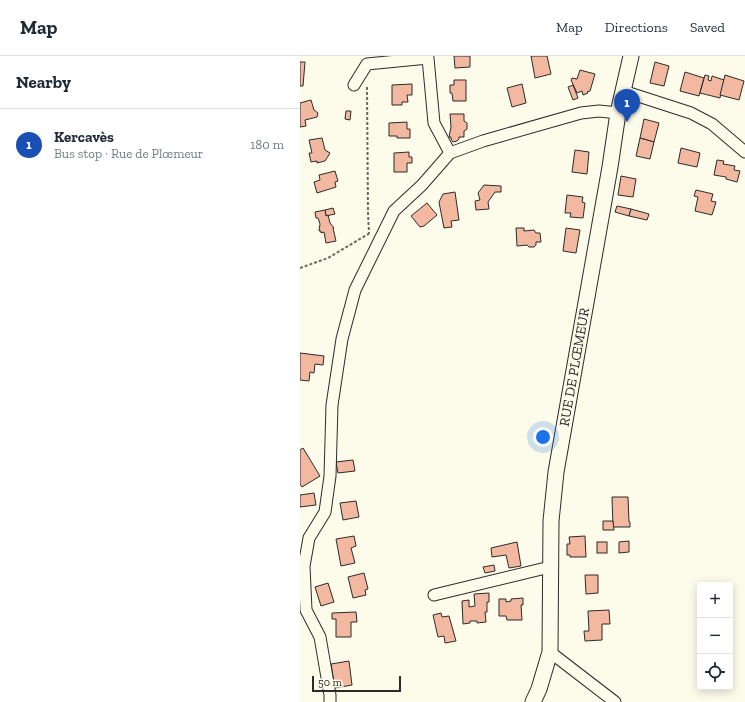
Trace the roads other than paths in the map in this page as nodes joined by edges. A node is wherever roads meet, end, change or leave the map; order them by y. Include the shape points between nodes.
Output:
1 (631, 56) edge
2 (354, 85) dead end
3 (623, 91) junction
4 (618, 113) junction
5 (745, 152) edge
6 (450, 153) junction
7 (550, 567) junction
8 (434, 595) dead end
9 (550, 652) junction
10 (330, 702) edge
11 (533, 702) edge
12 (615, 702) edge

1 - 3 main road, RUE DE PLŒMEUR
2 - 6 street via 367,64 428,58 434,123
3 - 4 main road, RUE DE PLŒMEUR
3 - 5 street via 691,113 712,124
4 - 6 street via 581,113
4 - 7 main road, RUE DE PLŒMEUR via 556,472
6 - 10 street via 422,185 394,211 355,290 342,339 332,405 330,476 325,512 309,538 304,566 306,610 320,637
7 - 8 street
7 - 9 main road, RUE DE PLŒMEUR
9 - 11 main road, RUE DE PLŒMEUR
9 - 12 street

